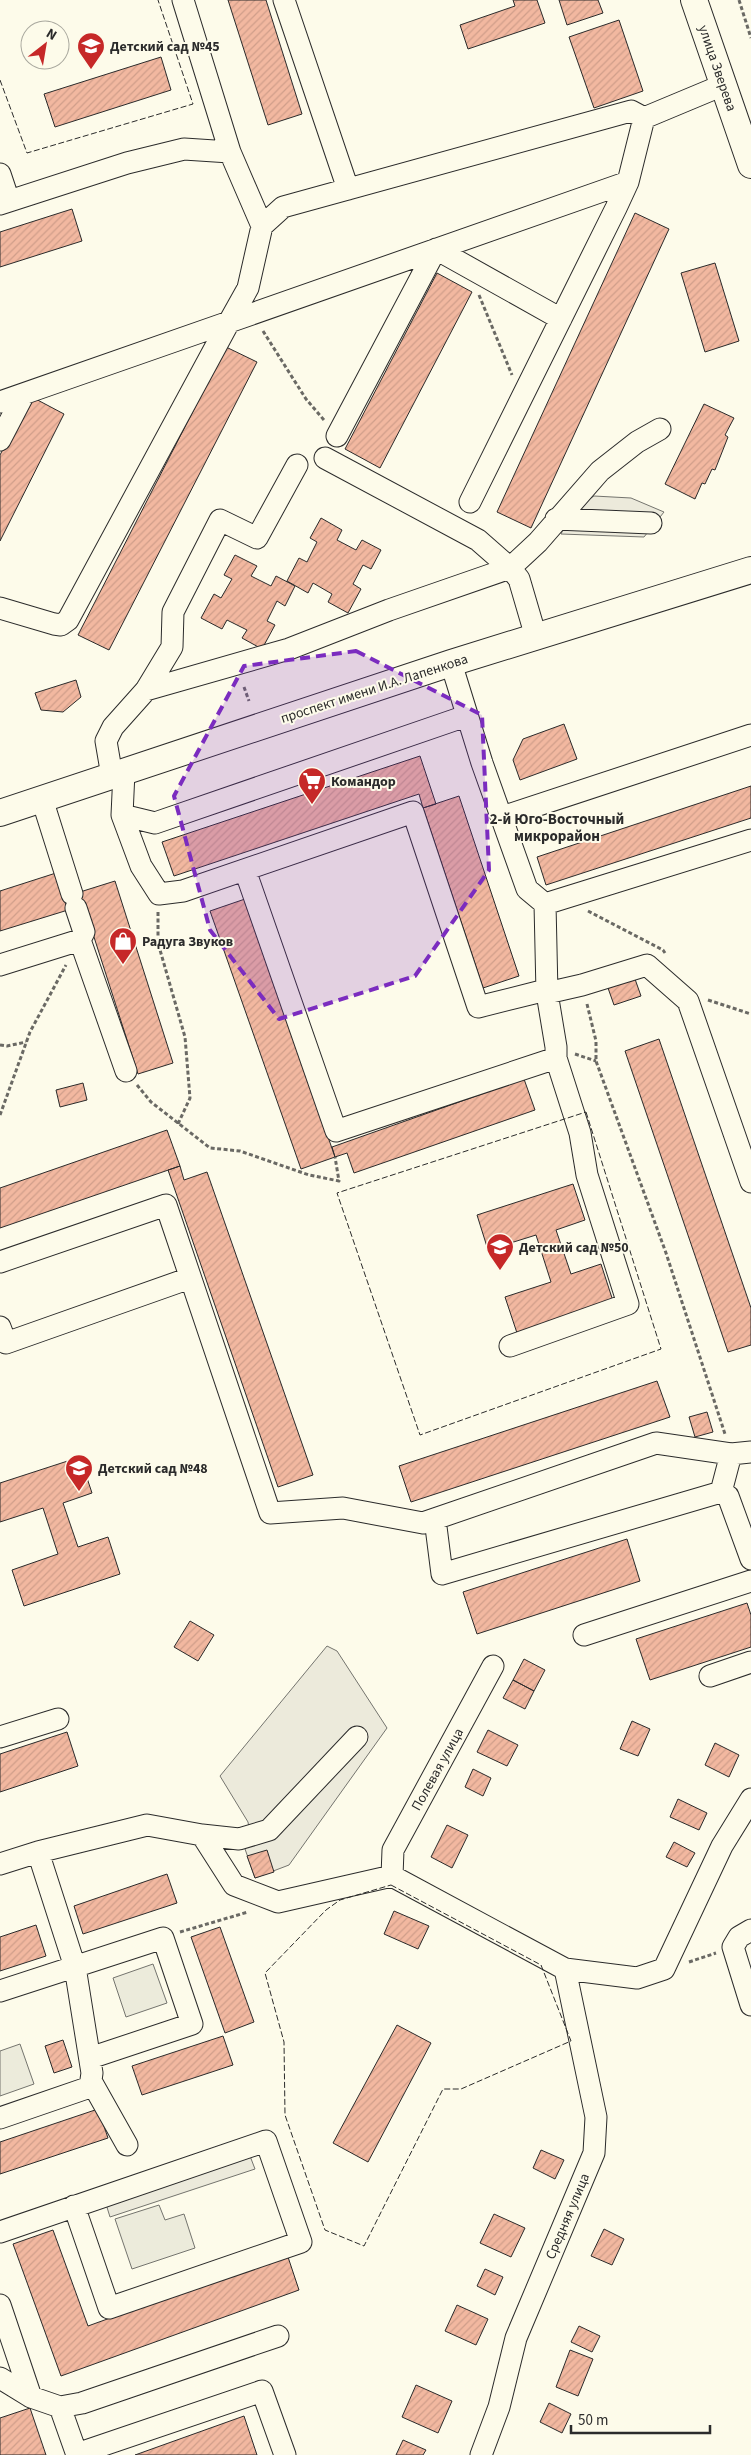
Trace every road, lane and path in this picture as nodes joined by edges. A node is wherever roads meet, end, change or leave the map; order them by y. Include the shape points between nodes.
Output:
1 (183, 0) edge
2 (284, 0) edge
3 (694, 0) edge
4 (739, 0) edge
5 (751, 38) edge
6 (723, 85) junction
7 (644, 118) junction
8 (230, 152) junction
9 (751, 165) edge
10 (0, 174) edge
11 (628, 182) junction
12 (348, 189) junction
13 (5, 203) edge
14 (262, 226) junction
15 (436, 250) junction
16 (467, 267) junction
17 (254, 314) junction
18 (561, 319) junction
19 (229, 322) junction
20 (24, 394) junction
21 (521, 399) junction
22 (0, 402) edge
23 (660, 429) dead end
24 (338, 436) joint
25 (0, 440) edge
26 (325, 458) dead end
27 (297, 465) dead end
28 (470, 502) dead end
29 (556, 519) junction
30 (650, 523) dead end
31 (510, 568) junction
32 (751, 570) edge
33 (0, 608) edge
34 (536, 637) junction
35 (452, 663) junction
36 (244, 687) dead end
37 (146, 690) junction
38 (249, 701) dead end
39 (466, 716) junction
40 (751, 735) edge
41 (118, 774) junction
42 (42, 799) junction
43 (0, 813) edge
44 (122, 815) junction
45 (502, 817) junction
46 (751, 840) edge
47 (245, 870) junction
48 (159, 894) junction
49 (544, 904) junction
50 (80, 940) junction
51 (0, 965) edge
52 (582, 985) junction
53 (547, 993) junction
54 (26, 1042) junction
55 (0, 1045) edge
56 (556, 1058) junction
57 (126, 1072) joint
58 (0, 1115) edge
59 (178, 1124) junction
60 (335, 1157) dead end
61 (751, 1182) edge
62 (0, 1262) edge
63 (190, 1278) junction
64 (0, 1327) edge
65 (510, 1346) dead end
66 (741, 1453) edge
67 (721, 1492) junction
68 (436, 1519) junction
69 (751, 1559) edge
70 (751, 1581) edge
71 (584, 1635) dead end
72 (751, 1662) edge
73 (493, 1666) dead end
74 (710, 1676) dead end
75 (58, 1718) dead end
76 (0, 1736) edge
77 (357, 1737) dead end
78 (751, 1799) edge
79 (202, 1835) junction
80 (38, 1852) junction
81 (0, 1864) edge
82 (392, 1876) junction
83 (278, 1902) junction
84 (751, 1930) edge
85 (163, 1938) junction
86 (75, 1967) junction
87 (565, 1969) junction
88 (0, 1991) edge
89 (751, 2005) edge
90 (90, 2058) junction
91 (91, 2081) junction
92 (0, 2118) edge
93 (127, 2145) dead end
94 (74, 2206) junction
95 (0, 2232) edge
96 (0, 2305) edge
97 (278, 2336) dead end
98 (0, 2378) edge
99 (31, 2397) junction
100 (60, 2408) junction
101 (77, 2455) edge
102 (285, 2455) edge
103 (480, 2455) edge

1 - 8 street
2 - 12 street
3 - 6 main road, улица Зверева
4 - 5 path
6 - 7 street
6 - 9 main road, улица Зверева
7 - 11 street
7 - 12 street via 631,111
8 - 13 street via 184,149 127,163
8 - 14 street
10 - 13 street
11 - 15 street
11 - 18 street
12 - 14 street via 282,207
14 - 19 street via 248,288
15 - 16 street
15 - 17 street
15 - 24 street
16 - 18 street
16 - 21 path
17 - 19 street
17 - 24 path via 273,350 306,399
18 - 21 street
19 - 20 street
19 - 33 street via 68,620 54,624
20 - 22 street
20 - 25 street
21 - 28 street
23 - 29 street via 637,442 600,471
26 - 31 street via 478,540
27 - 37 street via 257,538 220,520 173,612 172,647
29 - 30 street
29 - 31 street via 538,542
31 - 34 street via 519,580
31 - 37 street via 289,649
32 - 34 main road, проспект имени И.А. Лапенкова
34 - 35 main road, проспект имени И.А. Лапенкова
35 - 39 street
35 - 41 main road, проспект имени И.А. Лапенкова
36 - 38 path
37 - 41 street via 113,727 106,741
39 - 44 street via 155,823
39 - 45 street
40 - 45 street
41 - 42 main road, проспект имени И.А. Лапенкова
41 - 44 street
42 - 43 main road, проспект имени И.А. Лапенкова
42 - 50 street via 84,932
44 - 48 street via 141,866
45 - 49 street via 527,889
46 - 49 street
47 - 48 street via 183,891
47 - 53 street via 413,812 478,1007 538,992
47 - 56 street via 336,1131
48 - 59 path via 158,943 186,1046 190,1098
49 - 53 street
50 - 51 street
50 - 54 path
50 - 57 street
52 - 53 street
52 - 61 street via 648,965 688,1001
52 - 66 path via 596,1041 596,1061
53 - 56 street
54 - 55 path
54 - 58 path
56 - 65 street via 580,1133 587,1175 628,1304
57 - 59 path via 151,1102
59 - 60 path via 210,1148 240,1151 339,1182
62 - 63 street via 166,1205
63 - 64 street via 6,1343
63 - 68 street via 270,1513 343,1508 423,1523
66 - 67 street
66 - 68 street via 656,1443
67 - 68 street via 442,1574
67 - 69 street via 728,1496
70 - 71 street
72 - 74 street
73 - 82 street, Полевая улица via 393,1850
75 - 76 street
77 - 79 street via 269,1830 238,1839
78 - 87 street via 722,1846 664,1970 637,1978
79 - 80 street via 147,1825
79 - 83 street via 234,1885
80 - 81 street
80 - 86 street
82 - 83 street
82 - 87 street
83 - 85 path
84 - 89 street via 739,1937 734,1947
85 - 86 street
85 - 90 street via 192,2024
86 - 88 street
86 - 90 street
87 - 103 street, Средняя улица via 596,2117 594,2153 516,2338 499,2407
90 - 91 street
91 - 92 street via 90,2087
91 - 93 street
94 - 94 street via 266,2141 301,2242 108,2308
94 - 95 street
96 - 99 street
97 - 100 street
98 - 99 street
99 - 100 street
100 - 101 street
101 - 102 street via 262,2391

